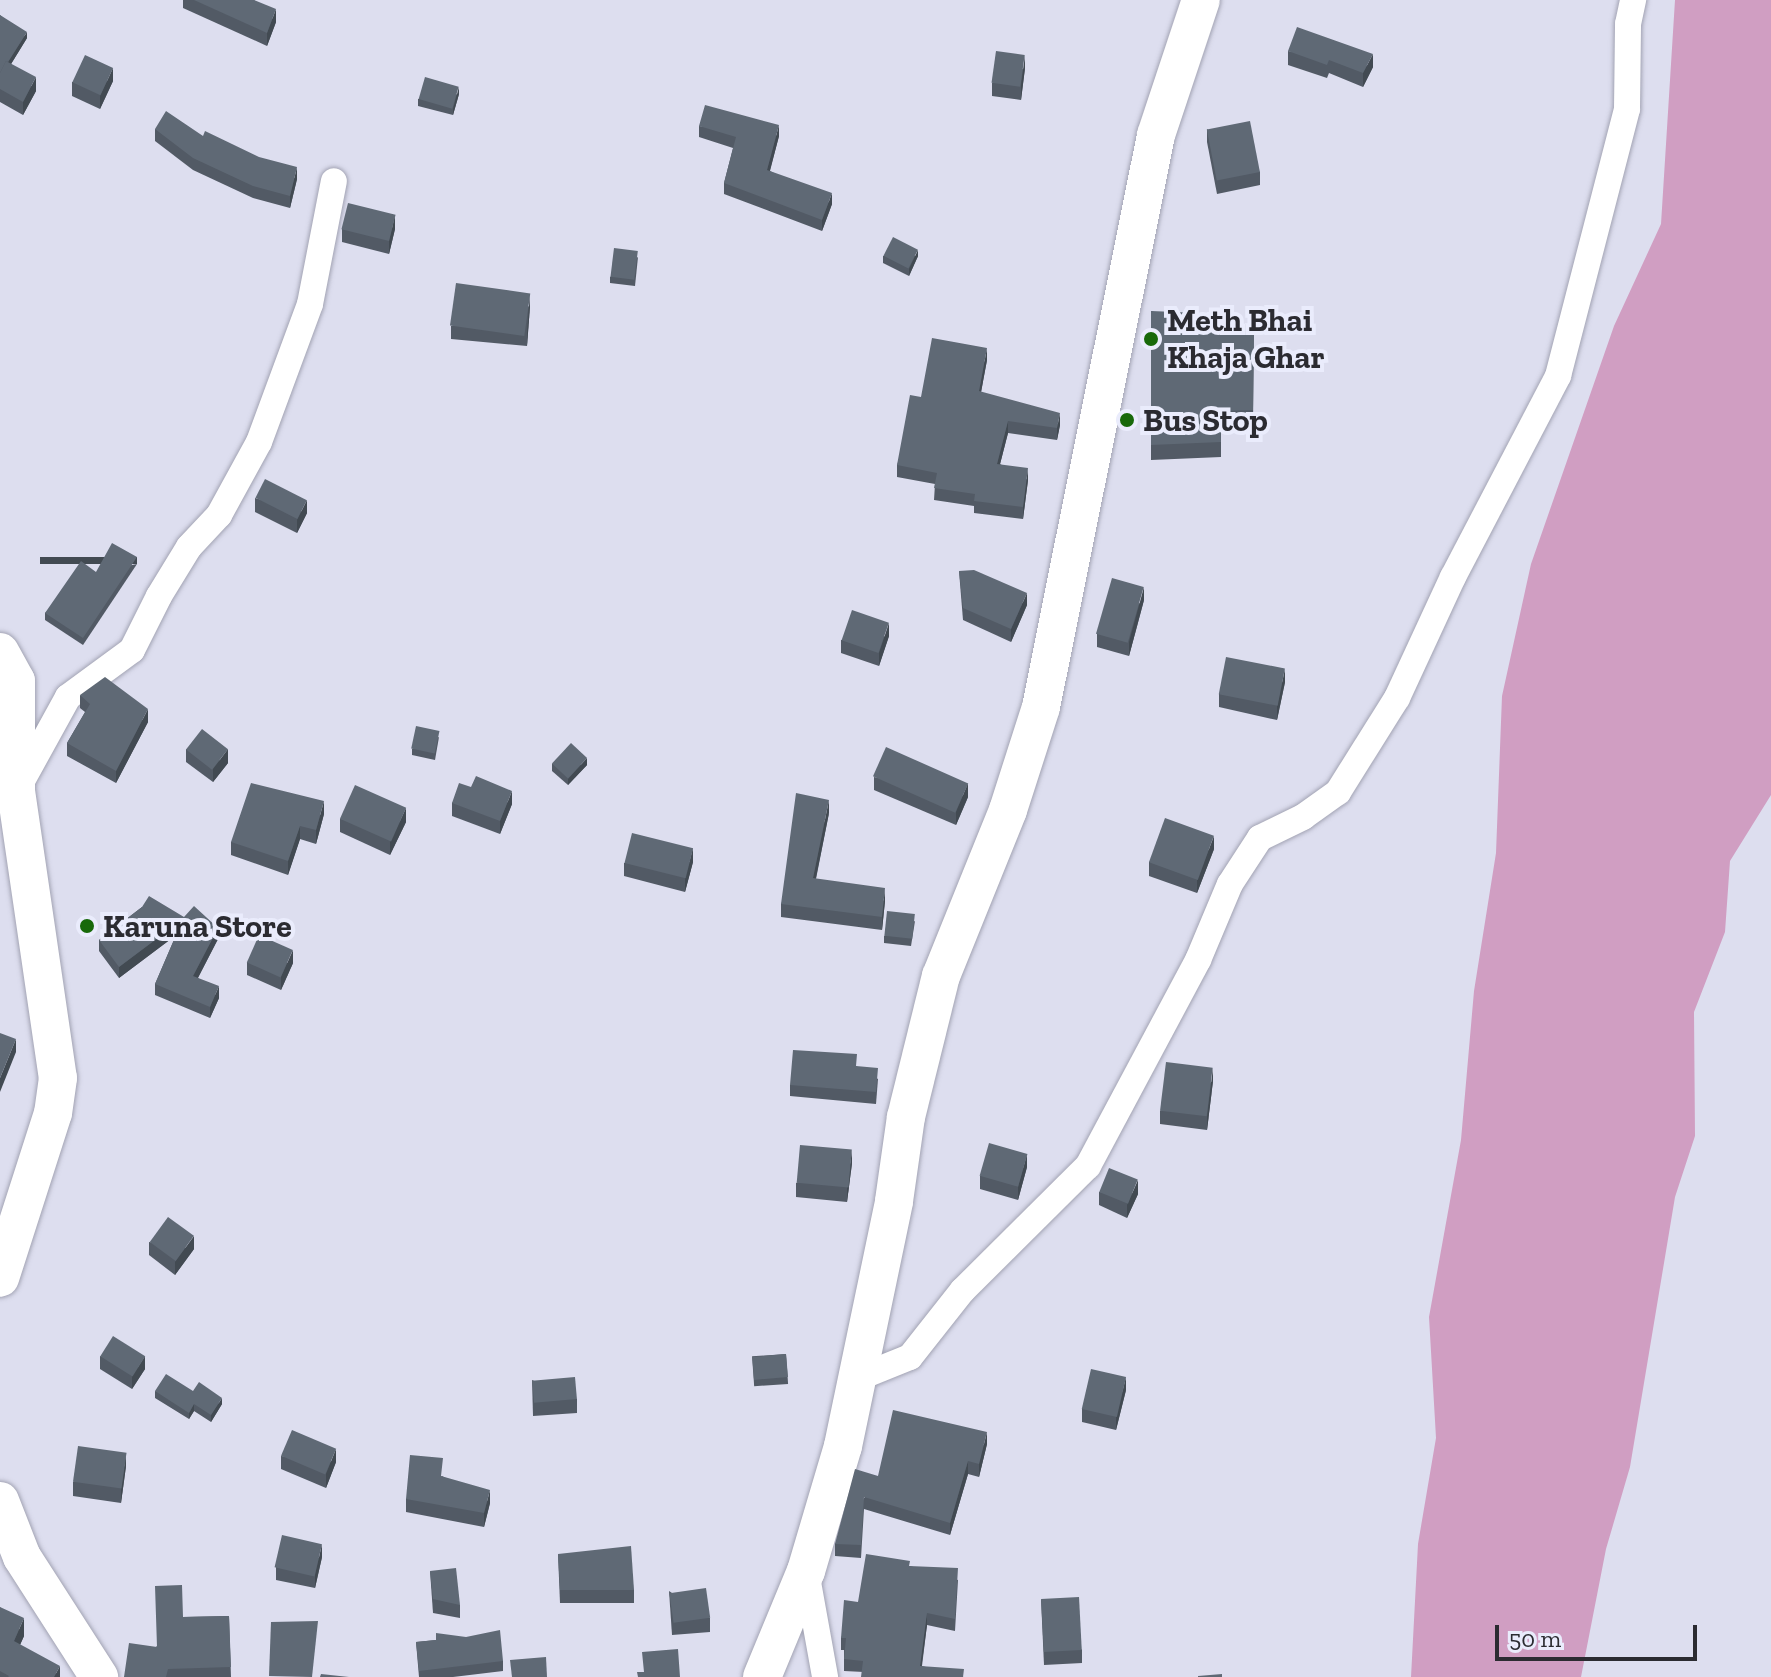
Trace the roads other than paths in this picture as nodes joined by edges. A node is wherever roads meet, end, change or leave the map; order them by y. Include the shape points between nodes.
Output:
1 (1201, 0) edge
2 (1633, 0) edge
3 (334, 181) dead end
4 (0, 652) edge
5 (16, 791) junction
6 (0, 1278) edge
7 (858, 1378) junction
8 (0, 1501) edge
9 (806, 1571) junction
10 (99, 1677) edge
11 (762, 1677) edge
12 (825, 1677) edge

1 - 7 main road via 1156,135 1041,707 1008,810 941,976 906,1117
2 - 7 street via 1627,109 1558,376 1453,577 1397,698 1338,792 1260,838 1230,884 1198,960 1088,1166 963,1290 910,1357
3 - 5 street via 310,304 259,442 219,515 189,547 159,596 132,650 68,697
4 - 5 main road via 16,681
5 - 6 main road via 58,1078 53,1113
7 - 9 main road
8 - 10 main road via 22,1557
9 - 11 main road
9 - 12 street

